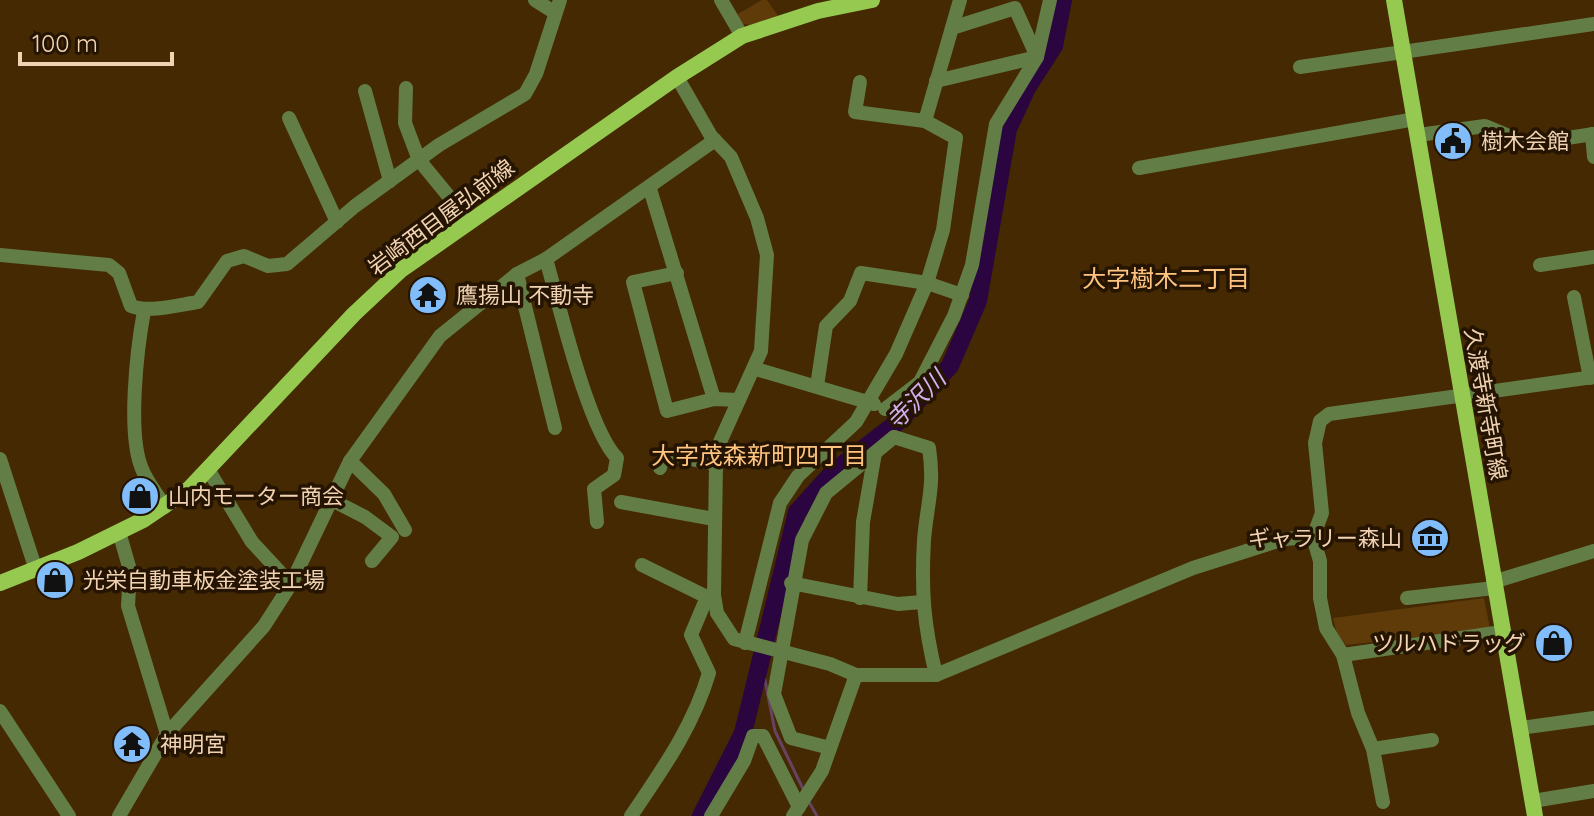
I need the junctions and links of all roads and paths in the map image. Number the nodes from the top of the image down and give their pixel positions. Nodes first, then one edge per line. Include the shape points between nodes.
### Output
1 (535, 0) edge
2 (721, 0) edge
3 (872, 0) edge
4 (960, 0) edge
5 (1050, 0) edge
6 (1394, 0) edge
7 (848, 2) edge
8 (557, 6) edge
9 (1594, 24) edge
10 (952, 28) junction
11 (742, 36) junction
12 (1403, 50) junction
13 (1037, 57) junction
14 (1300, 67) dead end
15 (677, 77) junction
16 (936, 81) junction
17 (860, 82) dead end
18 (406, 88) dead end
19 (365, 91) dead end
20 (289, 118) dead end
21 (925, 121) junction
22 (1416, 127) junction
23 (1593, 134) edge
24 (715, 140) junction
25 (1594, 157) edge
26 (419, 160) junction
27 (1139, 168) dead end
28 (390, 181) junction
29 (650, 189) junction
30 (469, 221) junction
31 (337, 222) junction
32 (0, 255) edge
33 (1594, 257) edge
34 (546, 259) junction
35 (1540, 265) dead end
36 (677, 273) junction
37 (517, 274) junction
38 (927, 283) junction
39 (962, 295) junction
40 (1574, 297) dead end
41 (144, 311) junction
42 (756, 369) junction
43 (1592, 378) edge
44 (817, 386) junction
45 (1462, 397) junction
46 (714, 399) junction
47 (739, 400) junction
48 (868, 401) junction
49 (886, 411) junction
50 (555, 428) dead end
51 (893, 435) junction
52 (875, 453) junction
53 (350, 461) junction
54 (716, 464) junction
55 (1, 468) edge
56 (660, 468) dead end
57 (209, 471) junction
58 (332, 500) junction
59 (621, 502) dead end
60 (165, 507) junction
61 (714, 519) junction
62 (597, 522) dead end
63 (405, 530) dead end
64 (119, 532) junction
65 (1313, 537) junction
66 (1594, 553) edge
67 (372, 561) dead end
68 (642, 565) dead end
69 (36, 570) junction
70 (0, 583) edge
71 (791, 583) junction
72 (291, 584) junction
73 (1494, 585) junction
74 (710, 596) junction
75 (860, 598) junction
76 (1407, 598) dead end
77 (922, 602) junction
78 (1502, 632) junction
79 (748, 644) junction
80 (776, 651) junction
81 (1343, 655) junction
82 (856, 675) junction
83 (936, 675) junction
84 (0, 711) edge
85 (1594, 718) edge
86 (1520, 728) junction
87 (167, 734) junction
88 (1432, 740) dead end
89 (830, 748) junction
90 (1373, 749) junction
91 (1594, 791) edge
92 (1383, 802) dead end
93 (801, 804) edge
94 (1534, 808) edge
95 (69, 816) edge
96 (119, 816) edge
97 (631, 816) edge
98 (711, 816) edge

1 - 8 street
2 - 11 street
3 - 7 main road, 岩崎西目屋弘前線
4 - 10 street
5 - 13 street
6 - 12 main road, 久渡寺新寺町線
7 - 11 main road, 岩崎西目屋弘前線
8 - 26 street via 525,94
9 - 12 street
10 - 13 street via 1015,8
10 - 16 street
11 - 15 main road, 岩崎西目屋弘前線
12 - 14 street
12 - 22 main road, 久渡寺新寺町線
13 - 16 street
13 - 39 street via 996,124
15 - 24 street
15 - 30 main road, 岩崎西目屋弘前線
16 - 21 street
17 - 21 street via 855,112
18 - 26 street via 405,123
19 - 28 street
20 - 31 street
21 - 38 street via 956,138 943,230
22 - 23 street via 1485,126 1528,144
22 - 27 street
22 - 45 main road, 久渡寺新寺町線
23 - 25 street
24 - 29 street
24 - 42 street via 731,157 767,255
26 - 28 street
26 - 30 street
28 - 31 street
29 - 34 street
29 - 36 street
30 - 57 main road, 岩崎西目屋弘前線 via 401,270 354,314
31 - 41 street via 287,264 268,266 244,256 232,258 198,302
32 - 41 street via 109,265 119,273 131,306
33 - 35 street
34 - 37 street
34 - 62 street via 594,419 605,446 617,458 614,475 594,489
36 - 46 street
36 - 46 street via 633,282 667,411
37 - 50 street
37 - 53 street via 440,336
38 - 39 street
38 - 44 street via 861,273 850,301 826,326
38 - 48 street via 896,354
39 - 49 street via 920,382
40 - 43 street
41 - 60 street via 136,439 141,469
42 - 44 street
42 - 47 street
43 - 45 street
44 - 48 street
45 - 65 street via 1329,414 1320,421 1315,443 1322,513
45 - 73 main road, 久渡寺新寺町線
46 - 47 street
47 - 54 street
48 - 49 street
48 - 79 street via 856,422 798,476 780,503 753,598
49 - 51 street
51 - 52 street
51 - 77 street via 929,448 934,481
52 - 71 street via 826,493 802,540
52 - 75 street via 863,522
53 - 58 street
53 - 63 street via 384,494
54 - 56 street via 670,455
54 - 61 street
55 - 69 street
57 - 60 main road, 岩崎西目屋弘前線
57 - 72 street via 252,542
58 - 67 street via 392,537
58 - 72 street
59 - 61 street
60 - 64 main road, 岩崎西目屋弘前線
61 - 74 street
64 - 69 main road, 岩崎西目屋弘前線
64 - 87 street via 130,570 128,606
65 - 81 street via 1326,628
65 - 83 street via 1284,539 1193,568
66 - 73 street
68 - 74 street
69 - 70 main road, 岩崎西目屋弘前線
71 - 75 street
71 - 80 street
72 - 87 street via 264,626
73 - 76 street
73 - 78 main road, 久渡寺新寺町線
74 - 79 street via 734,639
74 - 97 street via 691,635 709,673 699,707
75 - 77 street
77 - 83 street
78 - 81 street
78 - 86 main road, 久渡寺新寺町線
79 - 80 street
80 - 82 street
80 - 89 street via 774,694 791,738
81 - 90 street
82 - 83 street
82 - 89 street
84 - 95 street
85 - 86 street
86 - 94 main road, 久渡寺新寺町線
87 - 96 street
88 - 90 street
89 - 93 street
90 - 92 street
91 - 94 street
93 - 98 street via 763,736 753,736

